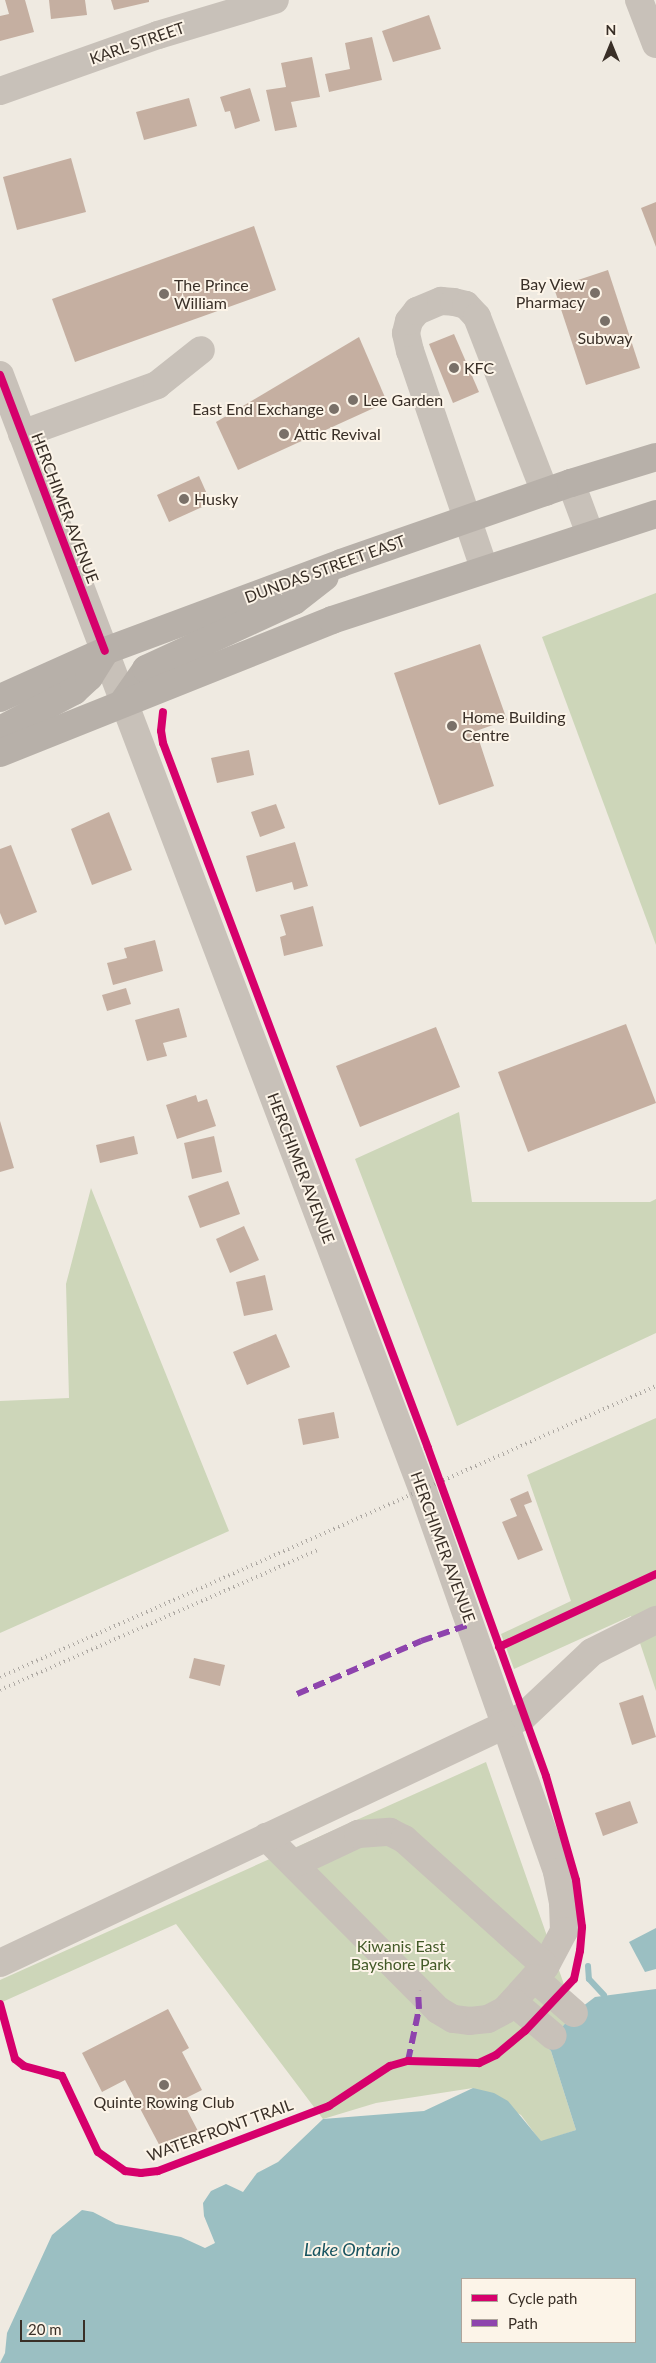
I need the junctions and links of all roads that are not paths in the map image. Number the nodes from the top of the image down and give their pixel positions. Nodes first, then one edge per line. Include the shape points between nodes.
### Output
1 (275, 0) edge
2 (639, 0) edge
3 (656, 44) edge
4 (0, 90) edge
5 (201, 350) dead end
6 (2, 387) edge
7 (22, 434) junction
8 (656, 457) edge
9 (570, 483) junction
10 (545, 492) junction
11 (656, 514) edge
12 (468, 518) junction
13 (590, 534) junction
14 (341, 562) junction
15 (484, 568) junction
16 (105, 651) junction
17 (0, 698) edge
18 (124, 701) junction
19 (0, 730) edge
20 (0, 753) edge
21 (656, 1620) edge
22 (507, 1723) junction
23 (266, 1837) junction
24 (294, 1864) junction
25 (0, 1963) edge
26 (539, 1972) junction
27 (513, 2002) junction
28 (574, 2013) dead end
29 (554, 2036) dead end

1 - 4 street, KARL STREET via 158,35
2 - 3 street
5 - 7 street via 157,385
6 - 7 street, HERCHIMER AVENUE
7 - 16 street, HERCHIMER AVENUE
8 - 9 main road, DUNDAS STREET EAST
9 - 10 main road, DUNDAS STREET EAST
9 - 13 street
10 - 12 main road, DUNDAS STREET EAST
10 - 12 street via 477,317 466,305 442,301 418,311 409,321 406,333
11 - 13 main road
12 - 14 main road, DUNDAS STREET EAST
12 - 15 street
13 - 15 main road
14 - 16 main road, DUNDAS STREET EAST
14 - 18 main road via 294,601 146,669
15 - 18 main road via 296,633
16 - 17 main road, DUNDAS STREET EAST
16 - 18 street, HERCHIMER AVENUE
16 - 19 main road via 89,677 74,691
18 - 20 main road
18 - 22 street, HERCHIMER AVENUE via 418,1476
21 - 22 street via 592,1652 542,1702 524,1716
22 - 23 street
22 - 26 street, HERCHIMER AVENUE via 557,1872 563,1903 564,1931
23 - 24 street, HERCHIMER AVENUE
23 - 25 street
24 - 26 street via 358,1834 390,1832 404,1839
24 - 27 street, HERCHIMER AVENUE via 438,2010 453,2018 470,2021 488,2018
26 - 27 street, HERCHIMER AVENUE
26 - 28 street
27 - 29 street

